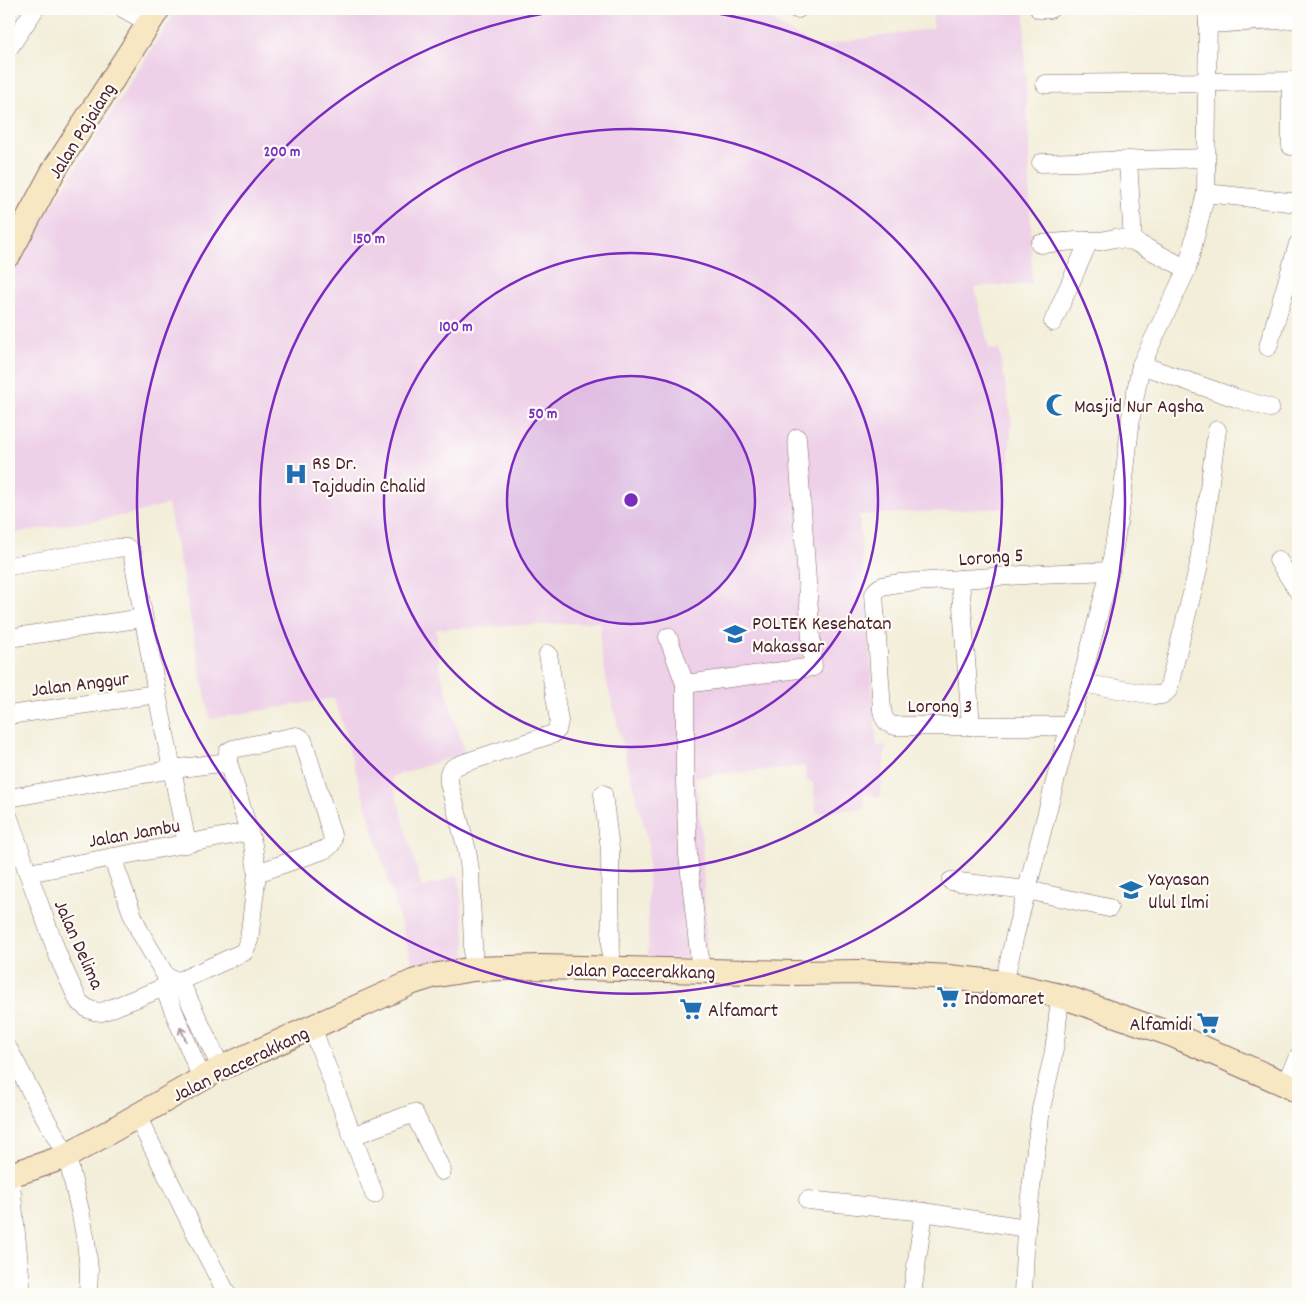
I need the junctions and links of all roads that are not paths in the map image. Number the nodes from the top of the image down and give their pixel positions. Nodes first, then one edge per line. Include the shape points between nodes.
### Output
1 (35, 9) edge
2 (124, 9) edge
3 (1039, 9) edge
4 (1050, 9) edge
5 (153, 16) edge
6 (1208, 16) edge
7 (1298, 19) edge
8 (9, 48) edge
9 (1295, 81) edge
10 (1207, 82) junction
11 (1045, 84) dead end
12 (1291, 146) dead end
13 (1206, 158) junction
14 (1128, 160) junction
15 (1041, 163) dead end
16 (1206, 193) junction
17 (1298, 203) edge
18 (1089, 241) junction
19 (1133, 241) junction
20 (1040, 244) dead end
21 (1298, 244) edge
22 (9, 252) edge
23 (1187, 268) junction
24 (1052, 322) dead end
25 (1268, 347) dead end
26 (1142, 365) junction
27 (1270, 408) dead end
28 (1217, 430) dead end
29 (797, 438) dead end
30 (1278, 560) dead end
31 (9, 566) edge
32 (1110, 571) junction
33 (960, 579) junction
34 (876, 589) joint
35 (1298, 592) edge
36 (143, 618) junction
37 (668, 637) dead end
38 (9, 638) edge
39 (548, 654) dead end
40 (1081, 683) junction
41 (685, 684) junction
42 (157, 694) junction
43 (9, 715) edge
44 (971, 726) junction
45 (1070, 726) junction
46 (228, 762) junction
47 (172, 769) junction
48 (603, 794) dead end
49 (9, 798) edge
50 (9, 818) edge
51 (248, 832) junction
52 (187, 844) junction
53 (112, 857) junction
54 (28, 873) junction
55 (257, 873) junction
56 (951, 881) dead end
57 (1027, 890) junction
58 (1109, 908) dead end
59 (473, 969) junction
60 (611, 969) junction
61 (702, 971) junction
62 (170, 982) junction
63 (1004, 983) junction
64 (1060, 996) junction
65 (312, 1027) junction
66 (9, 1050) edge
67 (1298, 1057) edge
68 (211, 1073) junction
69 (1292, 1088) edge
70 (137, 1116) junction
71 (352, 1136) junction
72 (67, 1156) junction
73 (442, 1171) dead end
74 (9, 1175) edge
75 (374, 1194) dead end
76 (808, 1200) dead end
77 (924, 1212) junction
78 (1026, 1228) junction
79 (21, 1284) dead end
80 (88, 1294) edge
81 (227, 1294) edge
82 (912, 1294) edge
83 (1023, 1294) edge

1 - 8 street
2 - 5 street
3 - 4 street
5 - 22 main road, Jalan Pajaiang via 54,170
6 - 7 street
6 - 10 street
9 - 10 street
9 - 12 street
10 - 11 street
10 - 13 street
13 - 14 street
13 - 16 street
14 - 15 street
14 - 19 street
16 - 17 street
16 - 23 street
18 - 19 street via 1115,238
18 - 20 street
18 - 24 street
19 - 23 street
21 - 25 street
23 - 26 street
26 - 27 street
26 - 32 street via 1131,416
28 - 40 street via 1198,569 1168,690 1162,695 1154,695
29 - 41 street via 814,667
30 - 35 street
31 - 36 street via 126,547 133,556
32 - 33 street, Lorong 5
32 - 40 street
33 - 34 street, Lorong 5 via 899,583
33 - 44 street
34 - 44 street, Lorong 3 via 882,710 887,723 895,726
36 - 38 street
36 - 42 street
37 - 41 street
39 - 59 street via 559,721 557,730 464,763 449,773 470,870
40 - 45 street
41 - 61 street via 688,855
42 - 43 street, Jalan Anggur
42 - 47 street
44 - 45 street, Lorong 3
45 - 57 street
46 - 47 street
46 - 51 street
46 - 55 street via 228,752 233,749 296,736 303,739 332,835 328,848
47 - 49 street
47 - 52 street
48 - 60 street via 610,849
50 - 54 street, Jalan Delima
51 - 52 street, Jalan Jambu
51 - 55 street
52 - 53 street, Jalan Jambu
53 - 54 street, Jalan Jambu
53 - 62 street via 140,932
54 - 62 street, Jalan Delima via 61,963 79,1002 88,1009 102,1012
55 - 62 street, Jalan Delima via 249,940 244,952
56 - 57 street
57 - 58 street
57 - 63 street
59 - 60 main road, Jalan Paccerakkang
59 - 65 main road, Jalan Paccerakkang via 412,982
60 - 61 main road, Jalan Paccerakkang
61 - 63 main road, Jalan Paccerakkang via 859,972
62 - 68 street
63 - 64 main road, Jalan Paccerakkang
64 - 69 main road, Jalan Paccerakkang via 1173,1035
64 - 78 street
65 - 68 main road, Jalan Paccerakkang
65 - 71 street
66 - 72 street
67 - 69 street
68 - 70 main road, Jalan Paccerakkang
70 - 72 main road, Jalan Paccerakkang
70 - 81 street
71 - 73 street via 414,1113
71 - 75 street
72 - 74 main road, Jalan Paccerakkang
72 - 80 street via 86,1242
74 - 79 street
76 - 77 street
77 - 78 street
77 - 82 street
78 - 83 street

